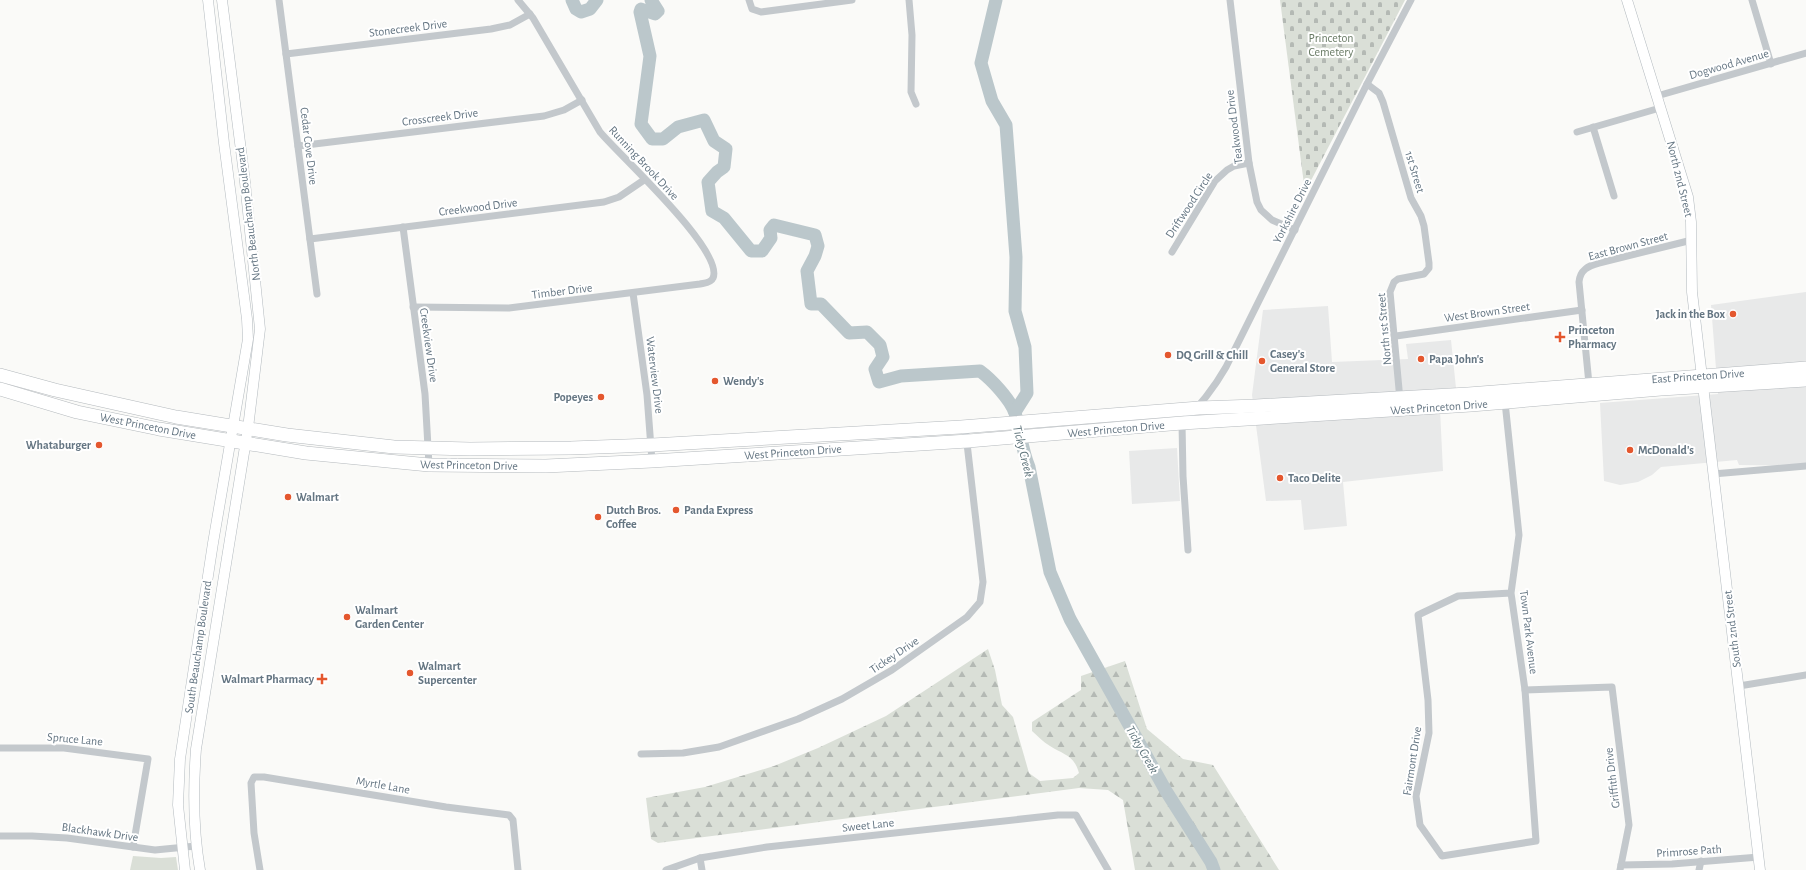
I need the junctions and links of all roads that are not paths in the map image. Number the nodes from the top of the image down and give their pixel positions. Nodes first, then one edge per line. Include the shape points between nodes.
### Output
1 (208, 0) edge
2 (222, 0) edge
3 (279, 0) edge
4 (518, 0) edge
5 (749, 0) edge
6 (852, 0) edge
7 (909, 0) edge
8 (1230, 0) edge
9 (1411, 0) edge
10 (1627, 0) edge
11 (1752, 0) edge
12 (530, 14) junction
13 (1806, 53) edge
14 (286, 54) junction
15 (1771, 64) junction
16 (1367, 84) junction
17 (1657, 96) junction
18 (582, 100) junction
19 (916, 104) dead end
20 (1660, 108) junction
21 (1593, 127) junction
22 (1577, 132) dead end
23 (298, 146) junction
24 (1249, 163) junction
25 (644, 180) junction
26 (1614, 196) dead end
27 (403, 227) junction
28 (1295, 230) junction
29 (310, 239) junction
30 (1692, 240) junction
31 (1172, 252) dead end
32 (1427, 272) joint
33 (712, 279) joint
34 (633, 293) junction
35 (317, 294) dead end
36 (244, 296) junction
37 (413, 307) junction
38 (1582, 310) junction
39 (260, 323) junction
40 (1396, 336) junction
41 (1806, 368) edge
42 (0, 375) edge
43 (1806, 380) edge
44 (1702, 382) junction
45 (0, 389) edge
46 (1590, 389) junction
47 (1505, 402) junction
48 (1399, 403) junction
49 (1199, 408) junction
50 (1182, 423) junction
51 (232, 426) junction
52 (966, 426) junction
53 (248, 428) junction
54 (230, 441) junction
55 (968, 441) junction
56 (245, 444) junction
57 (652, 445) junction
58 (429, 448) junction
59 (652, 461) junction
60 (429, 465) junction
61 (1806, 466) edge
62 (1713, 474) junction
63 (1188, 550) dead end
64 (1511, 593) junction
65 (204, 606) junction
66 (218, 609) junction
67 (1806, 675) edge
68 (1739, 686) junction
69 (1525, 690) junction
70 (190, 701) junction
71 (202, 704) junction
72 (0, 748) edge
73 (641, 754) dead end
74 (0, 836) edge
75 (1536, 841) joint
76 (196, 846) junction
77 (133, 847) junction
78 (182, 848) junction
79 (1759, 857) junction
80 (700, 858) junction
81 (1700, 861) junction
82 (1621, 868) edge
83 (185, 870) edge
84 (200, 870) edge
85 (260, 870) edge
86 (518, 870) edge
87 (666, 870) edge
88 (702, 870) edge
89 (1108, 870) edge
90 (1699, 870) edge
91 (1760, 870) edge

1 - 36 street, North Beauchamp Boulevard
2 - 39 street, North Beauchamp Boulevard
3 - 14 street, Cedar Cove Drive
4 - 12 street, Running Brook Drive
5 - 6 street via 752,9 761,12
7 - 19 street via 912,35 911,92
8 - 24 street, Teakwood Drive
9 - 16 street, Yorkshire Drive
10 - 17 street, North 2nd Street
11 - 15 street
12 - 14 street, Stonecreek Drive via 510,25 491,29
12 - 18 street, Running Brook Drive
13 - 15 street, Dogwood Avenue
14 - 23 street, Cedar Cove Drive
15 - 17 street, Dogwood Avenue
16 - 28 street, Yorkshire Drive
16 - 32 street, 1st Street via 1381,97 1412,198 1421,216 1429,263
17 - 20 street, North 2nd Street
18 - 23 street, Crosscreek Drive via 564,110 544,116
18 - 25 street, Running Brook Drive via 600,132
20 - 21 street
20 - 30 street, North 2nd Street via 1688,197
21 - 22 street
21 - 26 street
23 - 29 street, Cedar Cove Drive
24 - 28 street, Teakwood Drive via 1261,210 1272,220
24 - 31 street, Driftwood Circle via 1234,166 1220,175
25 - 27 street, Creekwood Drive via 619,197 604,202
25 - 33 street, Running Brook Drive via 698,239 712,266
27 - 29 street, Creekwood Drive
27 - 37 street, Creekview Drive
28 - 49 street, Yorkshire Drive via 1220,378
29 - 35 street, Cedar Cove Drive
30 - 38 street, East Brown Street via 1591,265 1582,272 1579,282
30 - 44 street, North 2nd Street via 1692,292
32 - 40 street, North 1st Street via 1398,279 1391,287
33 - 34 street, Timber Drive via 708,283
34 - 37 street, Timber Drive via 509,308
34 - 57 street, Waterview Drive
36 - 39 street via 250,298 255,321
36 - 51 street, North Beauchamp Boulevard via 248,339
37 - 58 street, Creekview Drive via 425,394
38 - 40 street, West Brown Street
38 - 46 street
39 - 53 street, North Beauchamp Boulevard
40 - 48 street, North 1st Street
41 - 44 highway, East Princeton Drive
42 - 51 highway, West Princeton Drive via 176,417
43 - 44 highway, East Princeton Drive
44 - 46 highway, East Princeton Drive via 1661,389
44 - 62 street, South 2nd Street
45 - 54 highway, West Princeton Drive via 77,412
46 - 47 highway, West Princeton Drive
46 - 48 highway, West Princeton Drive
47 - 48 highway, West Princeton Drive
47 - 64 street, Town Park Avenue via 1519,535
48 - 49 highway, West Princeton Drive
48 - 50 highway, West Princeton Drive
49 - 50 street, Yorkshire Drive
49 - 52 highway, West Princeton Drive
50 - 55 highway, West Princeton Drive
50 - 63 street
51 - 53 highway, West Princeton Drive
51 - 54 street, South Beauchamp Boulevard
52 - 55 street, Tickey Drive
52 - 57 highway, West Princeton Drive
53 - 56 street, South Beauchamp Boulevard
53 - 58 highway, West Princeton Drive via 327,440
54 - 56 highway, West Princeton Drive
54 - 65 street, South Beauchamp Boulevard
55 - 59 highway, West Princeton Drive
55 - 73 street, Tickey Drive via 983,580 980,602 972,611 881,678 822,709 719,747 683,753
56 - 60 highway, West Princeton Drive via 327,456
56 - 66 street, South Beauchamp Boulevard
57 - 58 highway, West Princeton Drive
57 - 59 street, Waterview Drive
58 - 60 street, Creekview Drive
59 - 60 highway, West Princeton Drive via 546,466
61 - 62 street
62 - 68 street, South 2nd Street
64 - 69 street, Town Park Avenue
64 - 75 street, Fairmont Drive via 1458,596 1418,615 1428,700 1429,733 1416,796 1420,825 1442,856
65 - 66 street
65 - 70 street, South Beauchamp Boulevard
66 - 71 street, South Beauchamp Boulevard
67 - 68 street
68 - 79 street, South 2nd Street
69 - 75 street, Town Park Avenue
69 - 82 street, Griffith Drive via 1612,687 1629,825
70 - 71 street
70 - 78 street, South Beauchamp Boulevard via 178,782
71 - 76 street, South Beauchamp Boulevard via 194,781
72 - 77 street, Spruce Lane via 64,748 148,759
74 - 77 street, Blackhawk Drive via 56,837
76 - 78 street, Blackhawk Drive
76 - 84 street, South Beauchamp Boulevard
77 - 78 street, Blackhawk Drive via 155,850
78 - 83 street, South Beauchamp Boulevard
79 - 81 street, Primrose Path
79 - 91 street, South 2nd Street
80 - 87 street, Sweet Lane
80 - 88 street
80 - 89 street, Sweet Lane via 792,844 1076,815
81 - 82 street, Primrose Path
81 - 90 street
85 - 86 street, Myrtle Lane via 254,833 251,783 254,777 278,778 446,807 509,815 513,820

